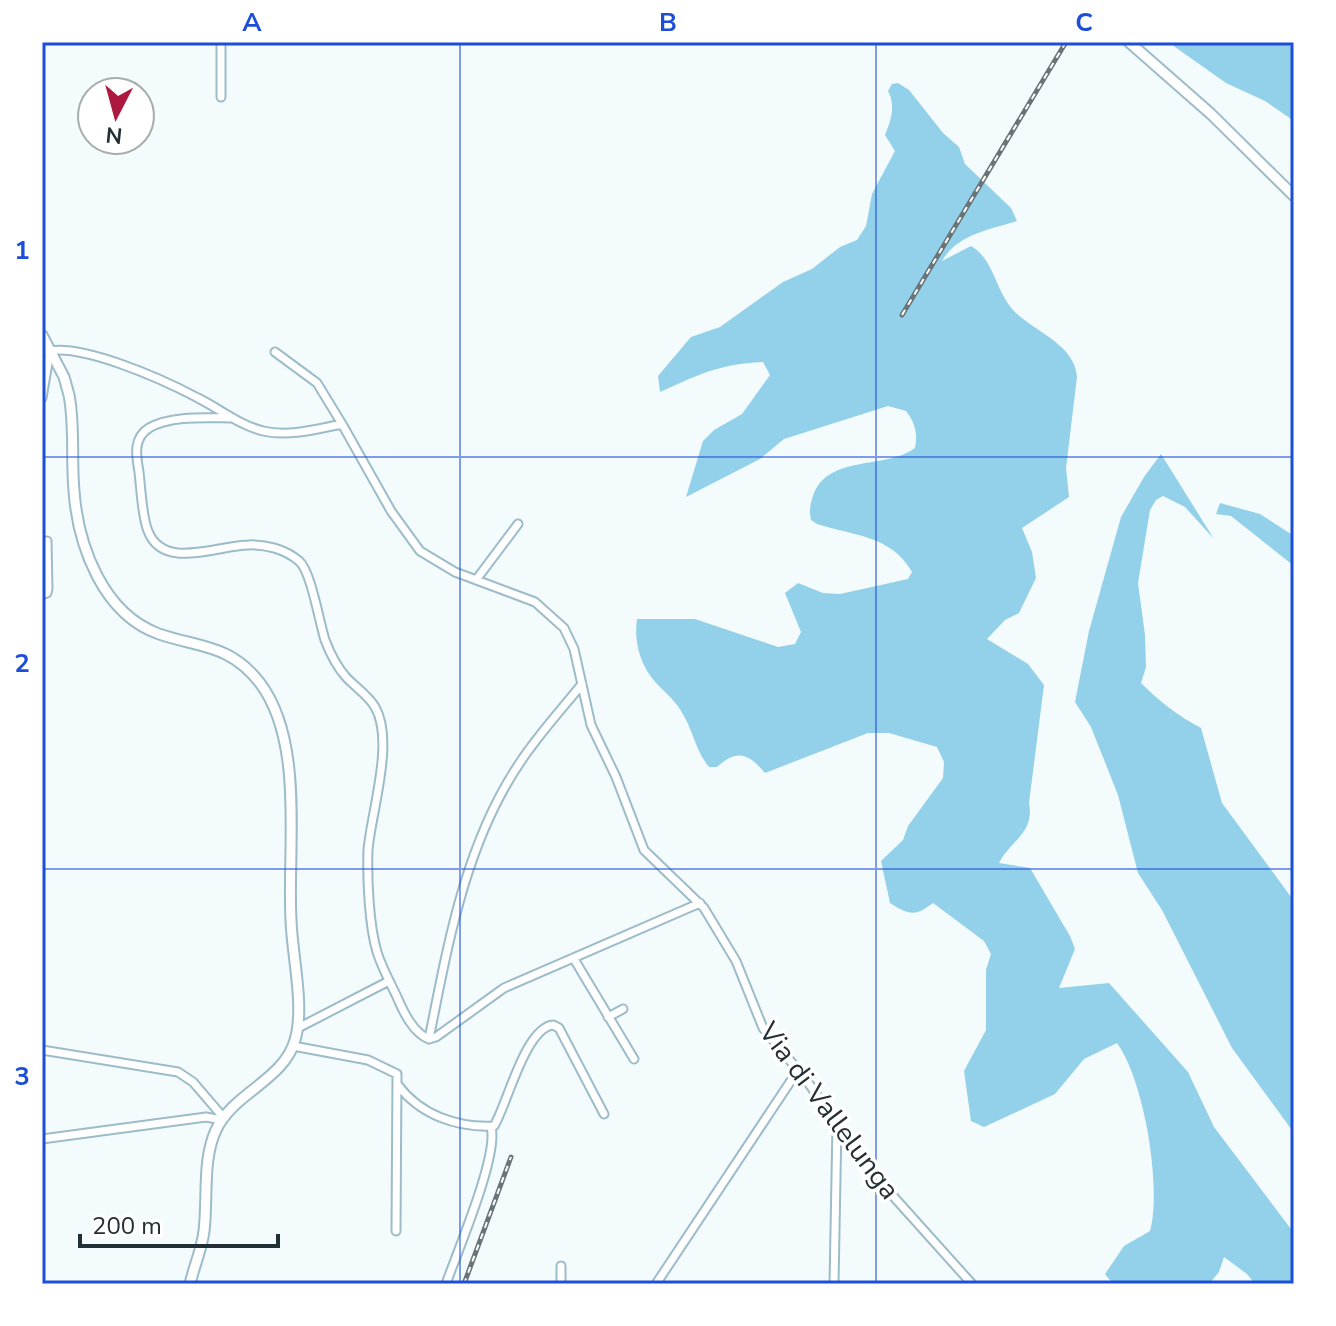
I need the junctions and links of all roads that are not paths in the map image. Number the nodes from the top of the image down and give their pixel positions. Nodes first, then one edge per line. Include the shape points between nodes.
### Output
1 (221, 42) edge
2 (1129, 42) edge
3 (221, 97) dead end
4 (1294, 196) edge
5 (42, 335) edge
6 (46, 351) edge
7 (275, 352) dead end
8 (42, 398) edge
9 (233, 418) junction
10 (342, 424) junction
11 (518, 524) dead end
12 (47, 541) dead end
13 (476, 580) junction
14 (42, 595) edge
15 (582, 684) junction
16 (700, 903) junction
17 (574, 959) junction
18 (389, 981) junction
19 (623, 1009) dead end
20 (608, 1017) junction
21 (298, 1028) junction
22 (429, 1039) junction
23 (293, 1046) junction
24 (42, 1050) edge
25 (634, 1059) dead end
26 (798, 1070) junction
27 (398, 1085) junction
28 (604, 1114) dead end
29 (222, 1119) junction
30 (837, 1124) junction
31 (491, 1127) junction
32 (42, 1139) edge
33 (396, 1231) dead end
34 (561, 1266) dead end
35 (190, 1284) edge
36 (446, 1284) edge
37 (561, 1284) edge
38 (656, 1284) edge
39 (834, 1284) edge
40 (972, 1284) edge

1 - 3 street
2 - 4 main road
5 - 6 main road
6 - 8 street
6 - 9 street via 93,356 156,379
6 - 21 main road via 64,377 71,403 78,517 106,592 145,628 208,646 236,661 259,682 275,709 289,785 289,894
7 - 10 street, Via di Vallelunga via 320,386
9 - 10 street via 277,432
9 - 18 street via 166,422 142,434 136,455 147,528 158,544 177,553 255,545 285,552 304,566 335,663 373,704 380,721 380,772 368,865 374,936
10 - 13 street, Via di Vallelunga via 411,540 435,562
11 - 13 street
12 - 14 street via 48,589
13 - 15 street, Via di Vallelunga via 528,599 554,617 571,638
15 - 16 street, Via di Vallelunga via 591,725 644,850
15 - 22 street via 520,761 490,820 455,916
16 - 17 street
16 - 26 street, Via di Vallelunga via 736,961 761,1024
17 - 20 street
17 - 22 street via 499,991
18 - 21 street
18 - 22 street via 404,1013
19 - 20 street
20 - 25 street
21 - 23 main road
23 - 27 street via 372,1061 395,1072
23 - 29 main road via 284,1061
24 - 29 street via 178,1072 193,1082
26 - 30 street, Via di Vallelunga
26 - 38 street
27 - 31 street via 429,1113
27 - 33 street
28 - 31 street via 560,1030 551,1025 542,1029 524,1058 497,1124
29 - 32 street
29 - 35 main road via 212,1144 203,1238
30 - 39 street
30 - 40 street, Via di Vallelunga via 873,1174
31 - 36 street via 489,1160
34 - 37 street

